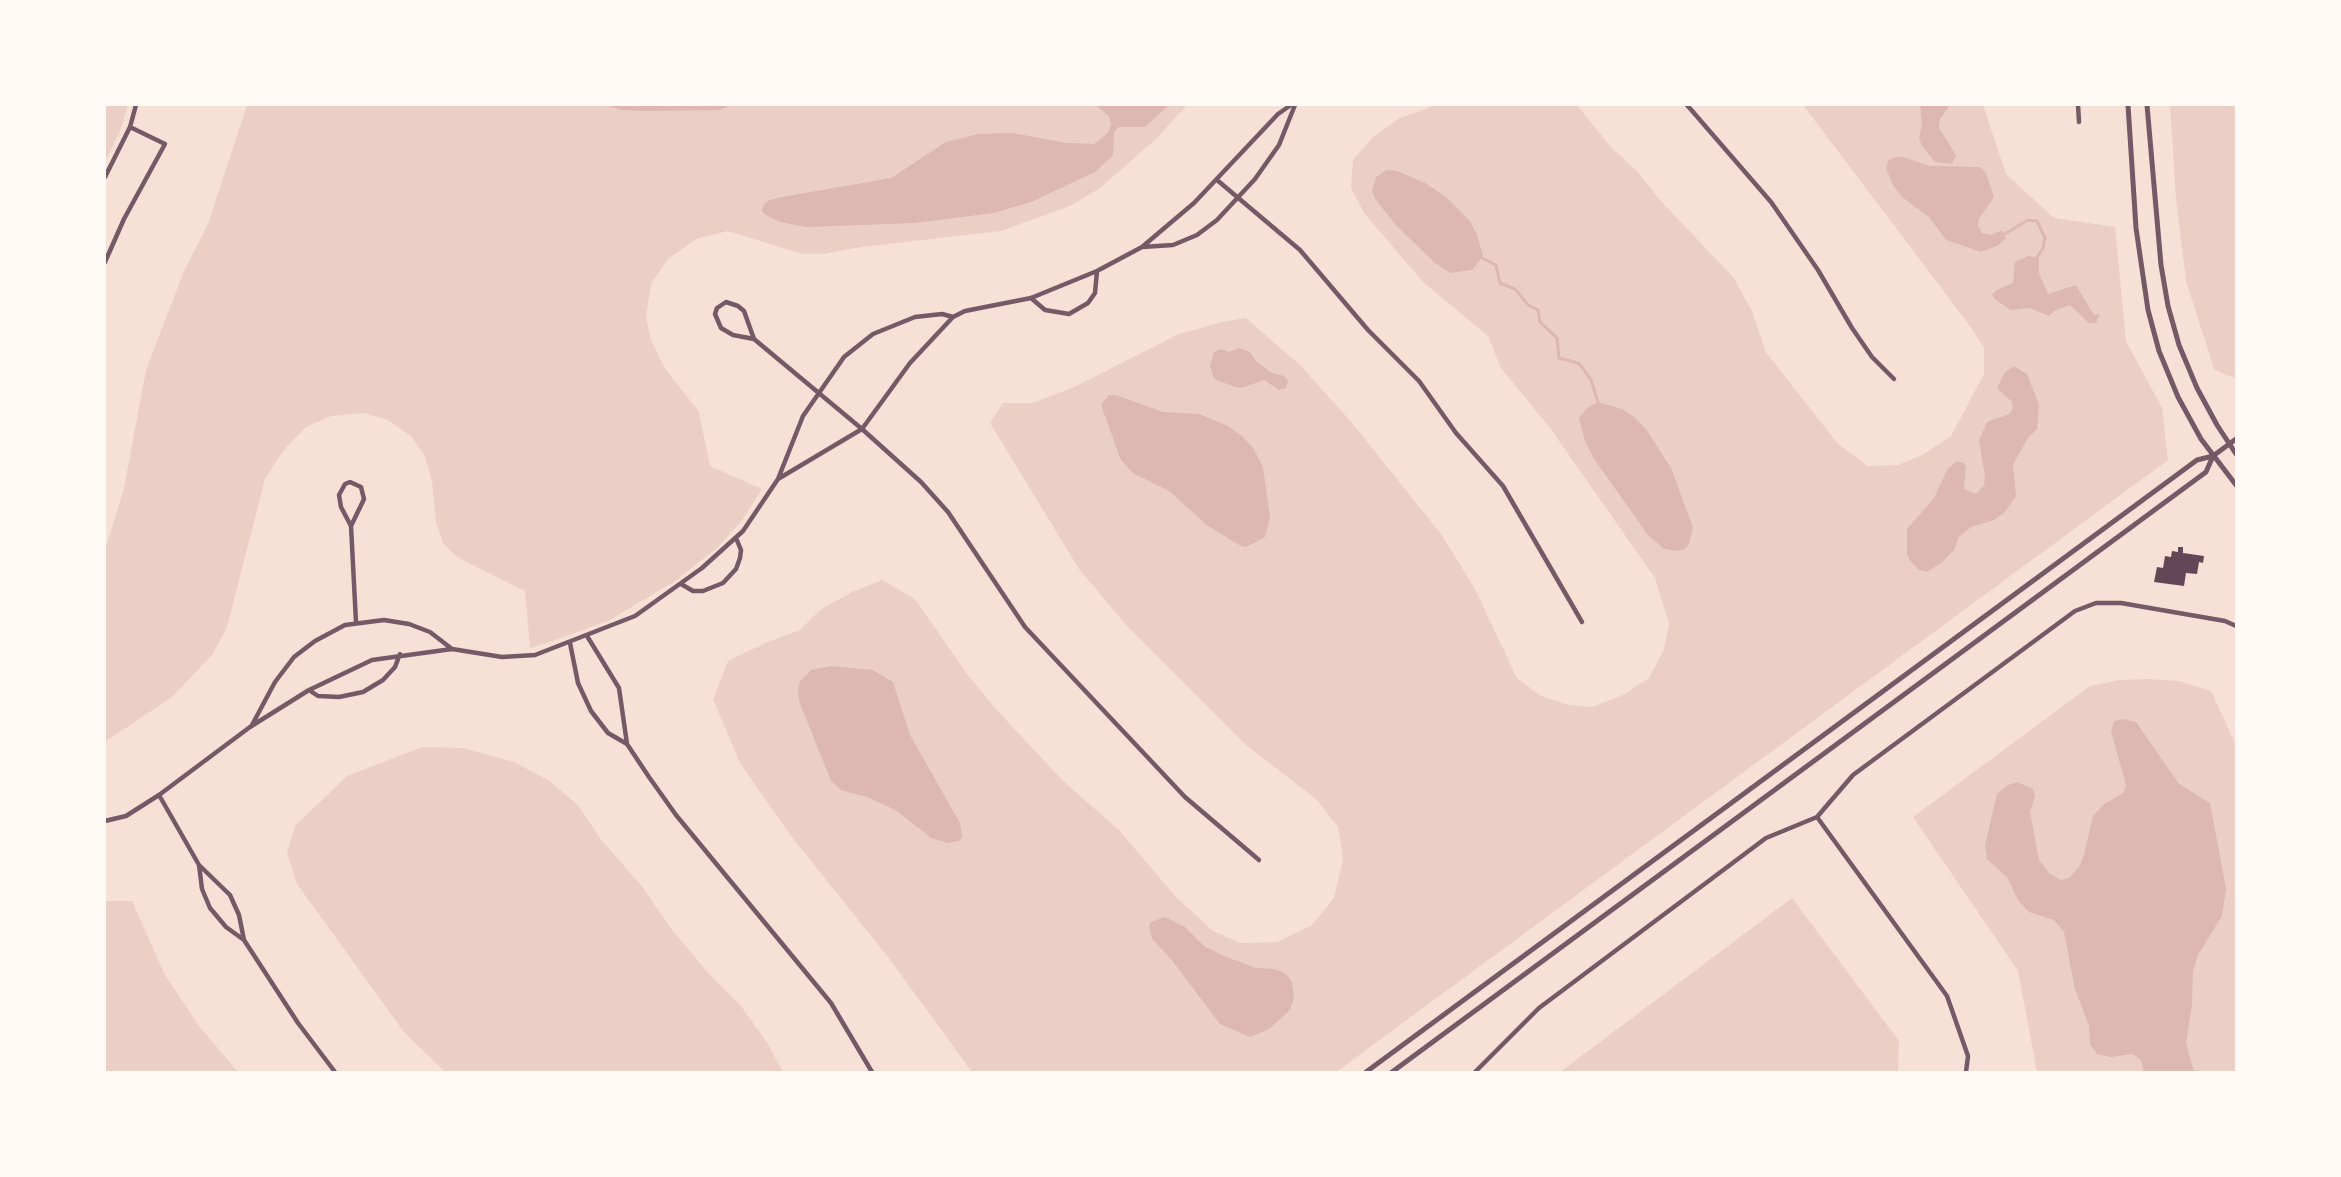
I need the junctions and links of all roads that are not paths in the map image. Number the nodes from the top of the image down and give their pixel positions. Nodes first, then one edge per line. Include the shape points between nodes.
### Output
1 (136, 105) edge
2 (1293, 105) edge
3 (1687, 105) edge
4 (2078, 105) edge
5 (2128, 105) edge
6 (2147, 105) edge
7 (2079, 122) dead end
8 (130, 127) junction
9 (105, 177) edge
10 (1216, 180) junction
11 (1237, 199) junction
12 (1142, 247) junction
13 (105, 262) edge
14 (1097, 271) junction
15 (1031, 298) junction
16 (953, 317) junction
17 (754, 339) junction
18 (1893, 379) dead end
19 (819, 393) junction
20 (862, 429) junction
21 (2236, 439) edge
22 (2229, 445) junction
23 (2236, 454) edge
24 (2213, 456) junction
25 (778, 479) junction
26 (2236, 485) edge
27 (351, 526) junction
28 (736, 538) junction
29 (681, 584) junction
30 (356, 622) junction
31 (1582, 622) dead end
32 (2236, 626) edge
33 (587, 636) junction
34 (570, 643) junction
35 (452, 649) junction
36 (400, 654) junction
37 (309, 690) junction
38 (250, 727) junction
39 (627, 744) junction
40 (159, 795) junction
41 (1817, 817) junction
42 (105, 821) edge
43 (1259, 860) dead end
44 (199, 865) junction
45 (244, 940) junction
46 (335, 1072) edge
47 (872, 1072) edge
48 (1366, 1072) edge
49 (1392, 1072) edge
50 (1475, 1072) edge
51 (1966, 1072) edge

1 - 8 street
2 - 10 street via 1278,114
2 - 11 street via 1279,145
3 - 18 street via 1771,202 1852,328
4 - 7 street
5 - 24 street via 2136,228 2148,310 2178,397
6 - 22 street via 2168,306 2197,388
8 - 9 street
8 - 13 street via 165,144
10 - 11 street
10 - 12 street
11 - 12 street via 1197,235 1173,245
11 - 31 street via 1300,250 1368,330 1419,381 1456,434 1503,486
12 - 14 street
14 - 15 street
14 - 15 street via 1095,293 1088,303 1069,314 1045,310
15 - 16 street via 964,311
16 - 19 street via 915,317 873,334 844,357
16 - 20 street via 910,363
17 - 17 street via 738,306 726,303 717,308 715,314 721,327 733,335
17 - 19 street
19 - 20 street
19 - 25 street via 803,416
20 - 25 street
20 - 43 street via 948,512 1040,645 1185,797
21 - 22 street
22 - 23 street
22 - 24 street
24 - 26 street
24 - 48 street via 2197,460
24 - 49 street via 2206,472
25 - 28 street
27 - 27 street via 364,499 361,487 350,482 339,495
27 - 30 street
28 - 29 street
28 - 29 street via 740,558 723,583 704,591 693,591
29 - 33 street via 635,616
30 - 35 street via 384,620 409,624 430,632
30 - 38 street via 315,641 294,657
32 - 41 street via 2121,603 2096,603 2075,611 1853,775
33 - 34 street
33 - 39 street via 619,688
34 - 35 street via 535,655 502,657
34 - 39 street via 578,683 591,711 608,733
35 - 36 street
36 - 37 street via 372,660
36 - 37 street via 383,680 363,692 339,697 318,696
37 - 38 street
38 - 40 street
39 - 47 street via 676,815 831,1003
40 - 42 street via 126,816
40 - 44 street
41 - 50 street via 1766,838 1539,1008
41 - 51 street via 1947,996 1968,1056
44 - 45 street via 230,895
44 - 45 street via 202,889 210,908
45 - 46 street

